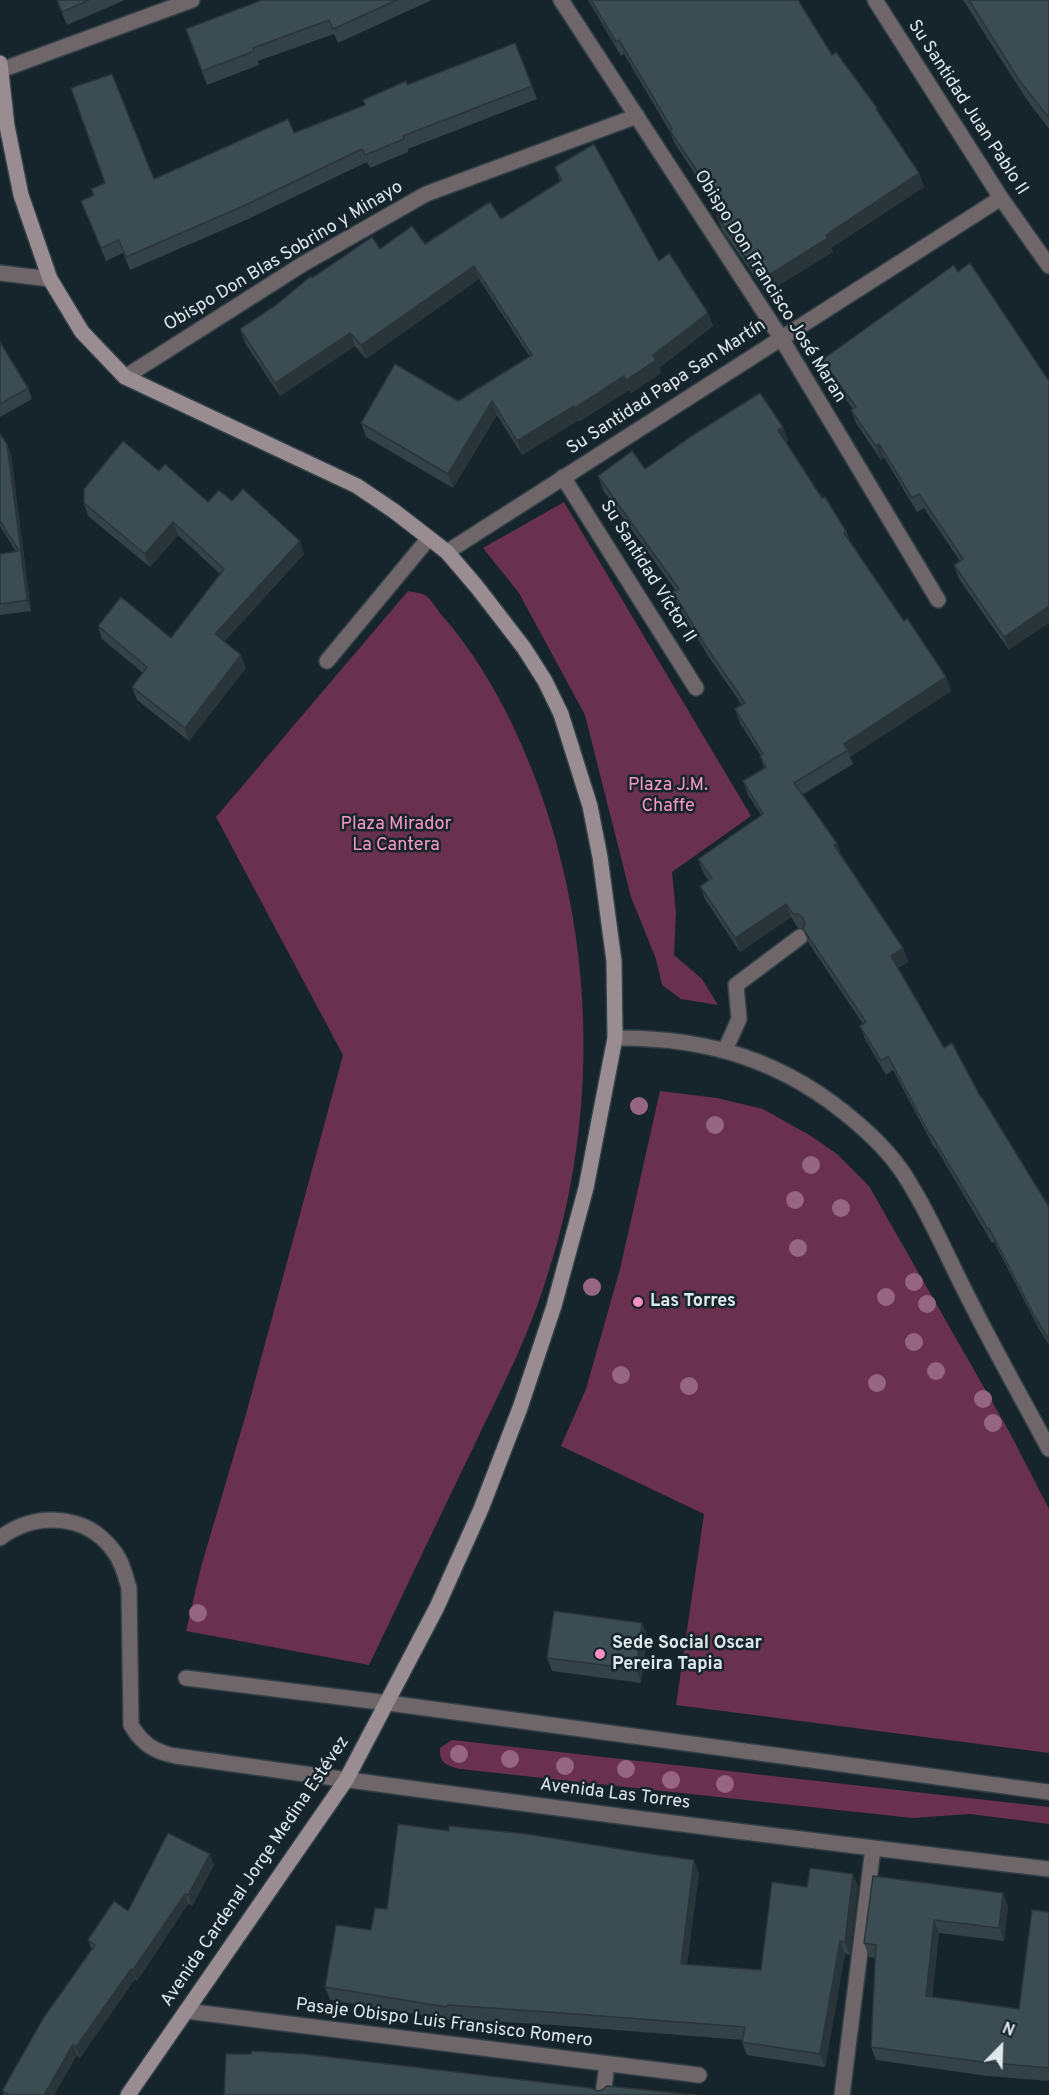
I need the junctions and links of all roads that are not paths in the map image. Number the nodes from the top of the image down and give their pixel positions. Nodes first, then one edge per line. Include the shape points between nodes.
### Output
1 (192, 0) edge
2 (561, 0) edge
3 (875, 0) edge
4 (0, 63) edge
5 (1, 70) edge
6 (637, 116) junction
7 (1000, 198) junction
8 (1049, 266) edge
9 (0, 273) edge
10 (50, 279) junction
11 (781, 338) junction
12 (124, 377) junction
13 (563, 477) junction
14 (429, 538) junction
15 (447, 552) junction
16 (938, 600) dead end
17 (327, 661) dead end
18 (696, 688) dead end
19 (800, 938) edge
20 (615, 1038) junction
21 (725, 1050) junction
22 (1049, 1449) edge
23 (0, 1538) edge
24 (186, 1678) dead end
25 (388, 1703) junction
26 (346, 1780) junction
27 (1049, 1792) edge
28 (873, 1848) junction
29 (1049, 1869) edge
30 (186, 2011) junction
31 (607, 2064) junction
32 (699, 2075) dead end
33 (128, 2095) edge
34 (603, 2095) edge
35 (842, 2095) edge

1 - 5 street
2 - 6 street, Obispo Don Francisco José Maran
3 - 7 street, Su Santidad Juan Pablo II
4 - 5 street, Avenida Cardenal Jorge Medina Estévez
5 - 10 street, Avenida Cardenal Jorge Medina Estévez via 21,195
6 - 11 street, Obispo Don Francisco José Maran
6 - 12 street, Obispo Don Blas Sobrino y Minayo via 426,194 303,264
7 - 8 street, Su Santidad Juan Pablo II
7 - 11 street, Su Santidad Papa San Martín
9 - 10 street
10 - 12 street, Avenida Cardenal Jorge Medina Estévez via 82,332
11 - 13 street, Su Santidad Papa San Martín
11 - 16 street, Obispo Don Francisco José Maran
12 - 14 street, Avenida Cardenal Jorge Medina Estévez via 357,486
13 - 15 street, Su Santidad Papa San Martín
13 - 18 street, Su Santidad Víctor II
14 - 15 street, Avenida Cardenal Jorge Medina Estévez
14 - 17 street
15 - 20 street, Avenida Cardenal Jorge Medina Estévez via 524,648 561,714 590,806 600,857 614,961
19 - 21 street via 736,985 739,1019
20 - 21 street via 689,1042
20 - 25 street, Avenida Cardenal Jorge Medina Estévez via 586,1188 554,1306 520,1408 447,1586
21 - 22 street via 785,1073 813,1089 891,1157 910,1183
23 - 26 street, Avenida Las Torres via 35,1521 57,1520 98,1534 113,1550 129,1588 131,1725 148,1746 176,1756
24 - 25 street
25 - 26 street, Avenida Cardenal Jorge Medina Estévez
25 - 27 street
26 - 28 street, Avenida Las Torres
26 - 30 street, Avenida Cardenal Jorge Medina Estévez
28 - 29 street, Avenida Las Torres
28 - 35 street
30 - 31 street, Pasaje Obispo Luis Fransisco Romero
30 - 33 street, Avenida Cardenal Jorge Medina Estévez
31 - 32 street, Pasaje Obispo Luis Fransisco Romero
31 - 34 street

